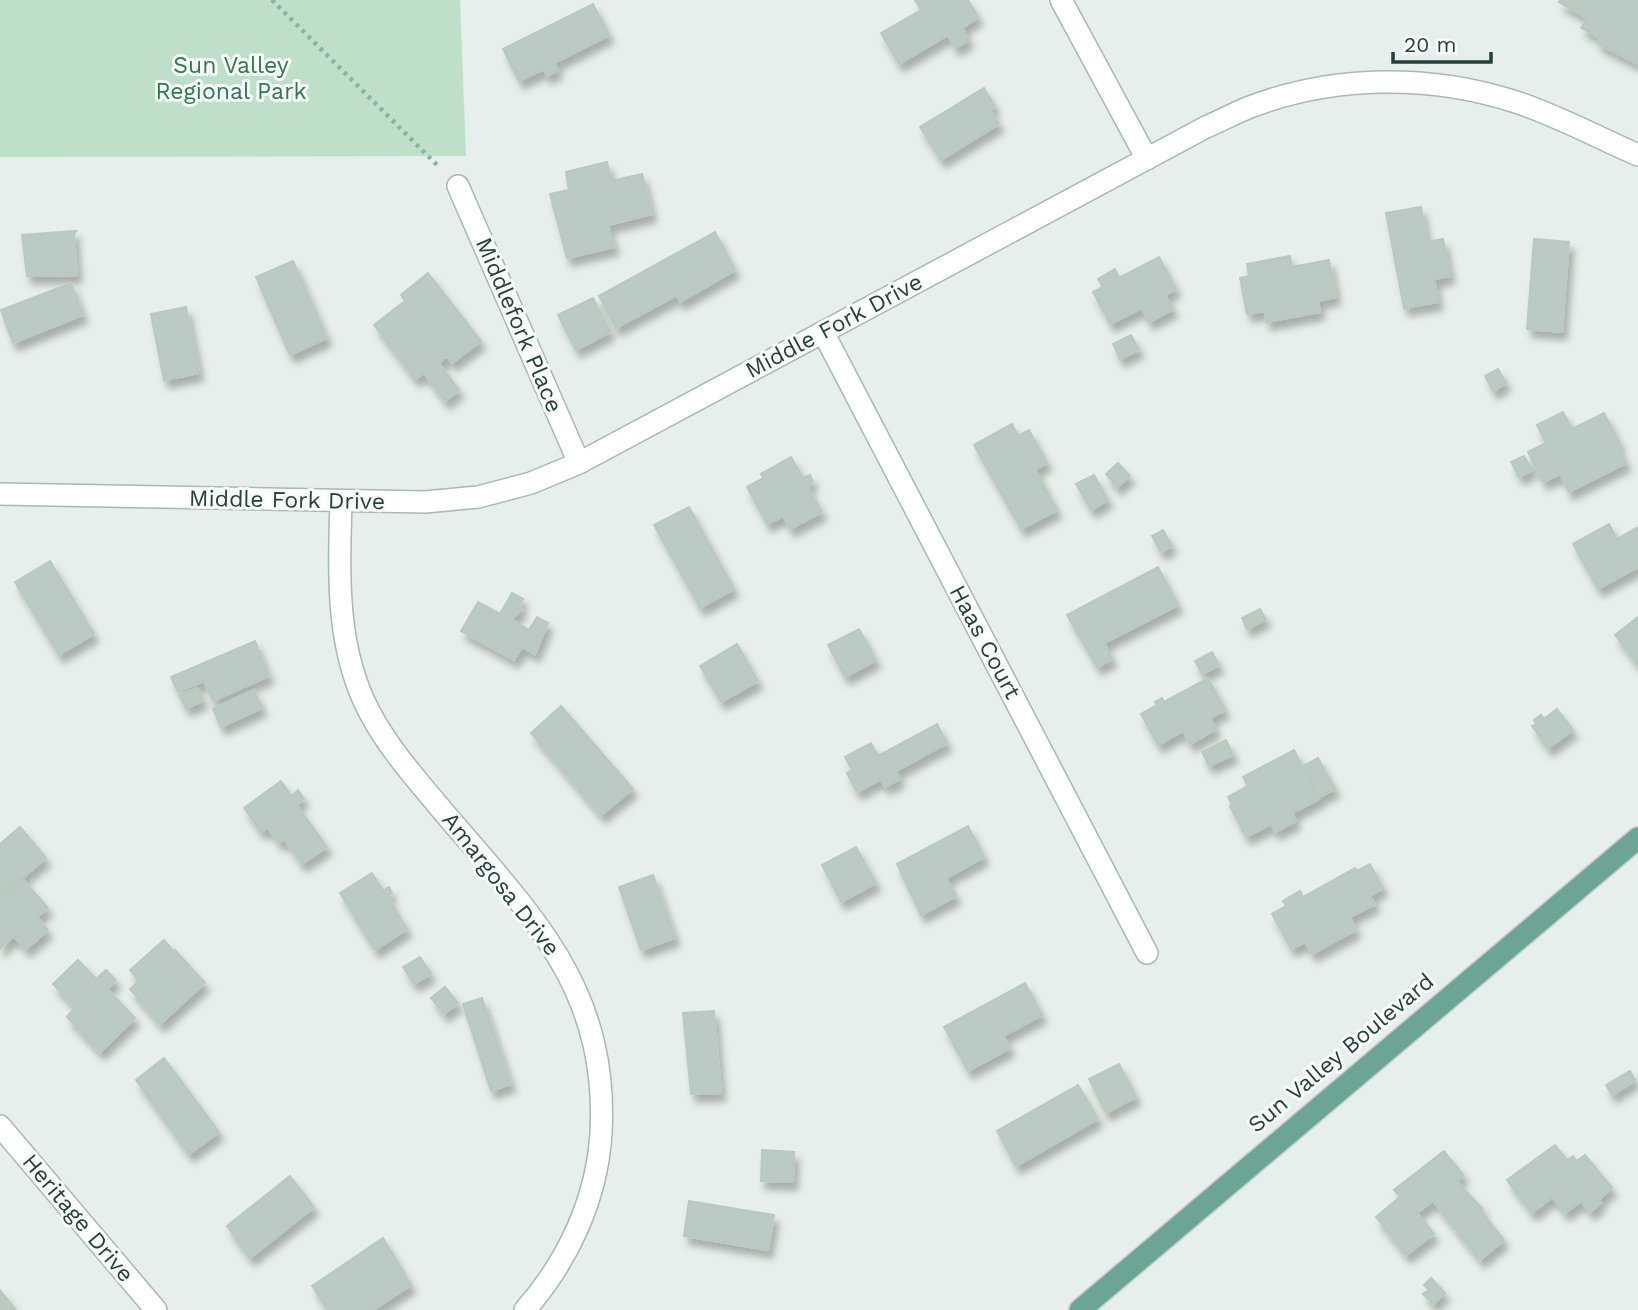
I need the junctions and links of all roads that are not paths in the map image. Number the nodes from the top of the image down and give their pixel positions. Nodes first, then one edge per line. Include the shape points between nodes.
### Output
1 (1061, 0) edge
2 (1638, 155) edge
3 (1147, 159) junction
4 (458, 186) road end
5 (823, 332) junction
6 (579, 463) junction
7 (0, 494) edge
8 (341, 501) junction
9 (1638, 838) edge
10 (1147, 953) dead end
11 (0, 1126) edge
12 (156, 1310) edge
13 (525, 1310) edge
14 (1080, 1310) edge

1 - 3 street
2 - 3 street, Middle Fork Drive via 1517,102 1458,87 1404,82 1355,83 1289,95 1250,107
3 - 5 street, Middle Fork Drive
4 - 6 street, Middlefork Place
5 - 6 street, Middle Fork Drive
5 - 10 street, Haas Court
6 - 8 street, Middle Fork Drive via 531,483 478,497
7 - 8 street, Middle Fork Drive
8 - 13 street, Amargosa Drive via 341,619 369,712 393,751 558,953 582,999 597,1051 603,1101 601,1140 588,1203 568,1250
9 - 14 main road, Sun Valley Boulevard
11 - 12 street, Heritage Drive

